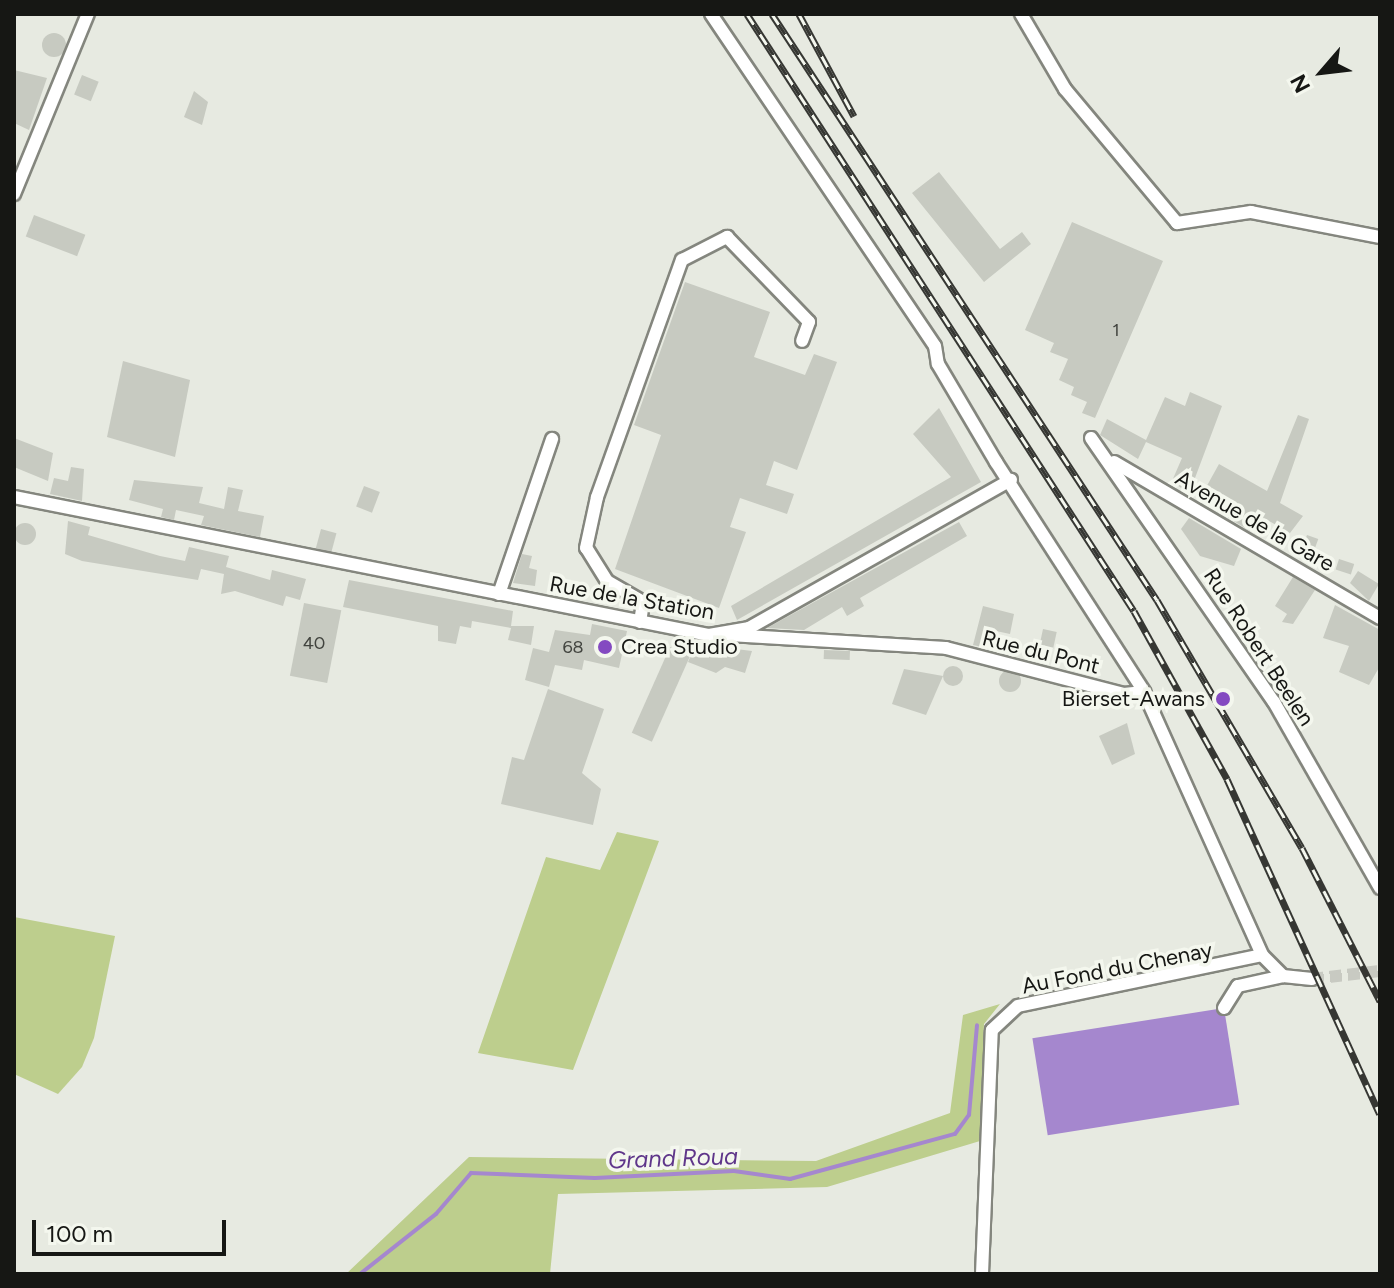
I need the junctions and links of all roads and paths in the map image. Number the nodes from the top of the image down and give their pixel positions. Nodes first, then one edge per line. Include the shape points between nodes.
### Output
1 (88, 14) edge
2 (711, 14) edge
3 (1021, 14) edge
4 (14, 194) edge
5 (1380, 237) edge
6 (802, 341) dead end
7 (1091, 438) dead end
8 (552, 439) dead end
9 (1110, 459) junction
10 (1011, 480) junction
11 (14, 497) edge
12 (499, 594) junction
13 (1380, 618) edge
14 (640, 622) junction
15 (727, 634) junction
16 (1144, 692) junction
17 (1380, 888) edge
18 (1262, 955) junction
19 (1283, 976) junction
20 (1312, 979) tunnel mouth
21 (1224, 1008) dead end
22 (982, 1274) edge

1 - 4 street
2 - 10 street via 935,346 938,364
3 - 5 street via 1065,89 1177,223 1251,212
6 - 14 street via 809,322 727,237 682,260 597,497 586,548 607,581 643,602
7 - 9 street, Rue Robert Beelen
8 - 12 street
9 - 13 street, Avenue de la Gare
9 - 17 street, Rue Robert Beelen via 1274,702
10 - 15 street, Rue de la Station
10 - 16 street
11 - 12 street, Rue de la Station
12 - 14 street, Rue de la Station
14 - 15 street, Rue de la Station
15 - 16 street, Rue du Pont via 946,648 1124,694
16 - 18 street
18 - 19 street
18 - 22 street, Au Fond du Chenay via 1018,1006 992,1030
19 - 20 street
19 - 21 street via 1238,986

